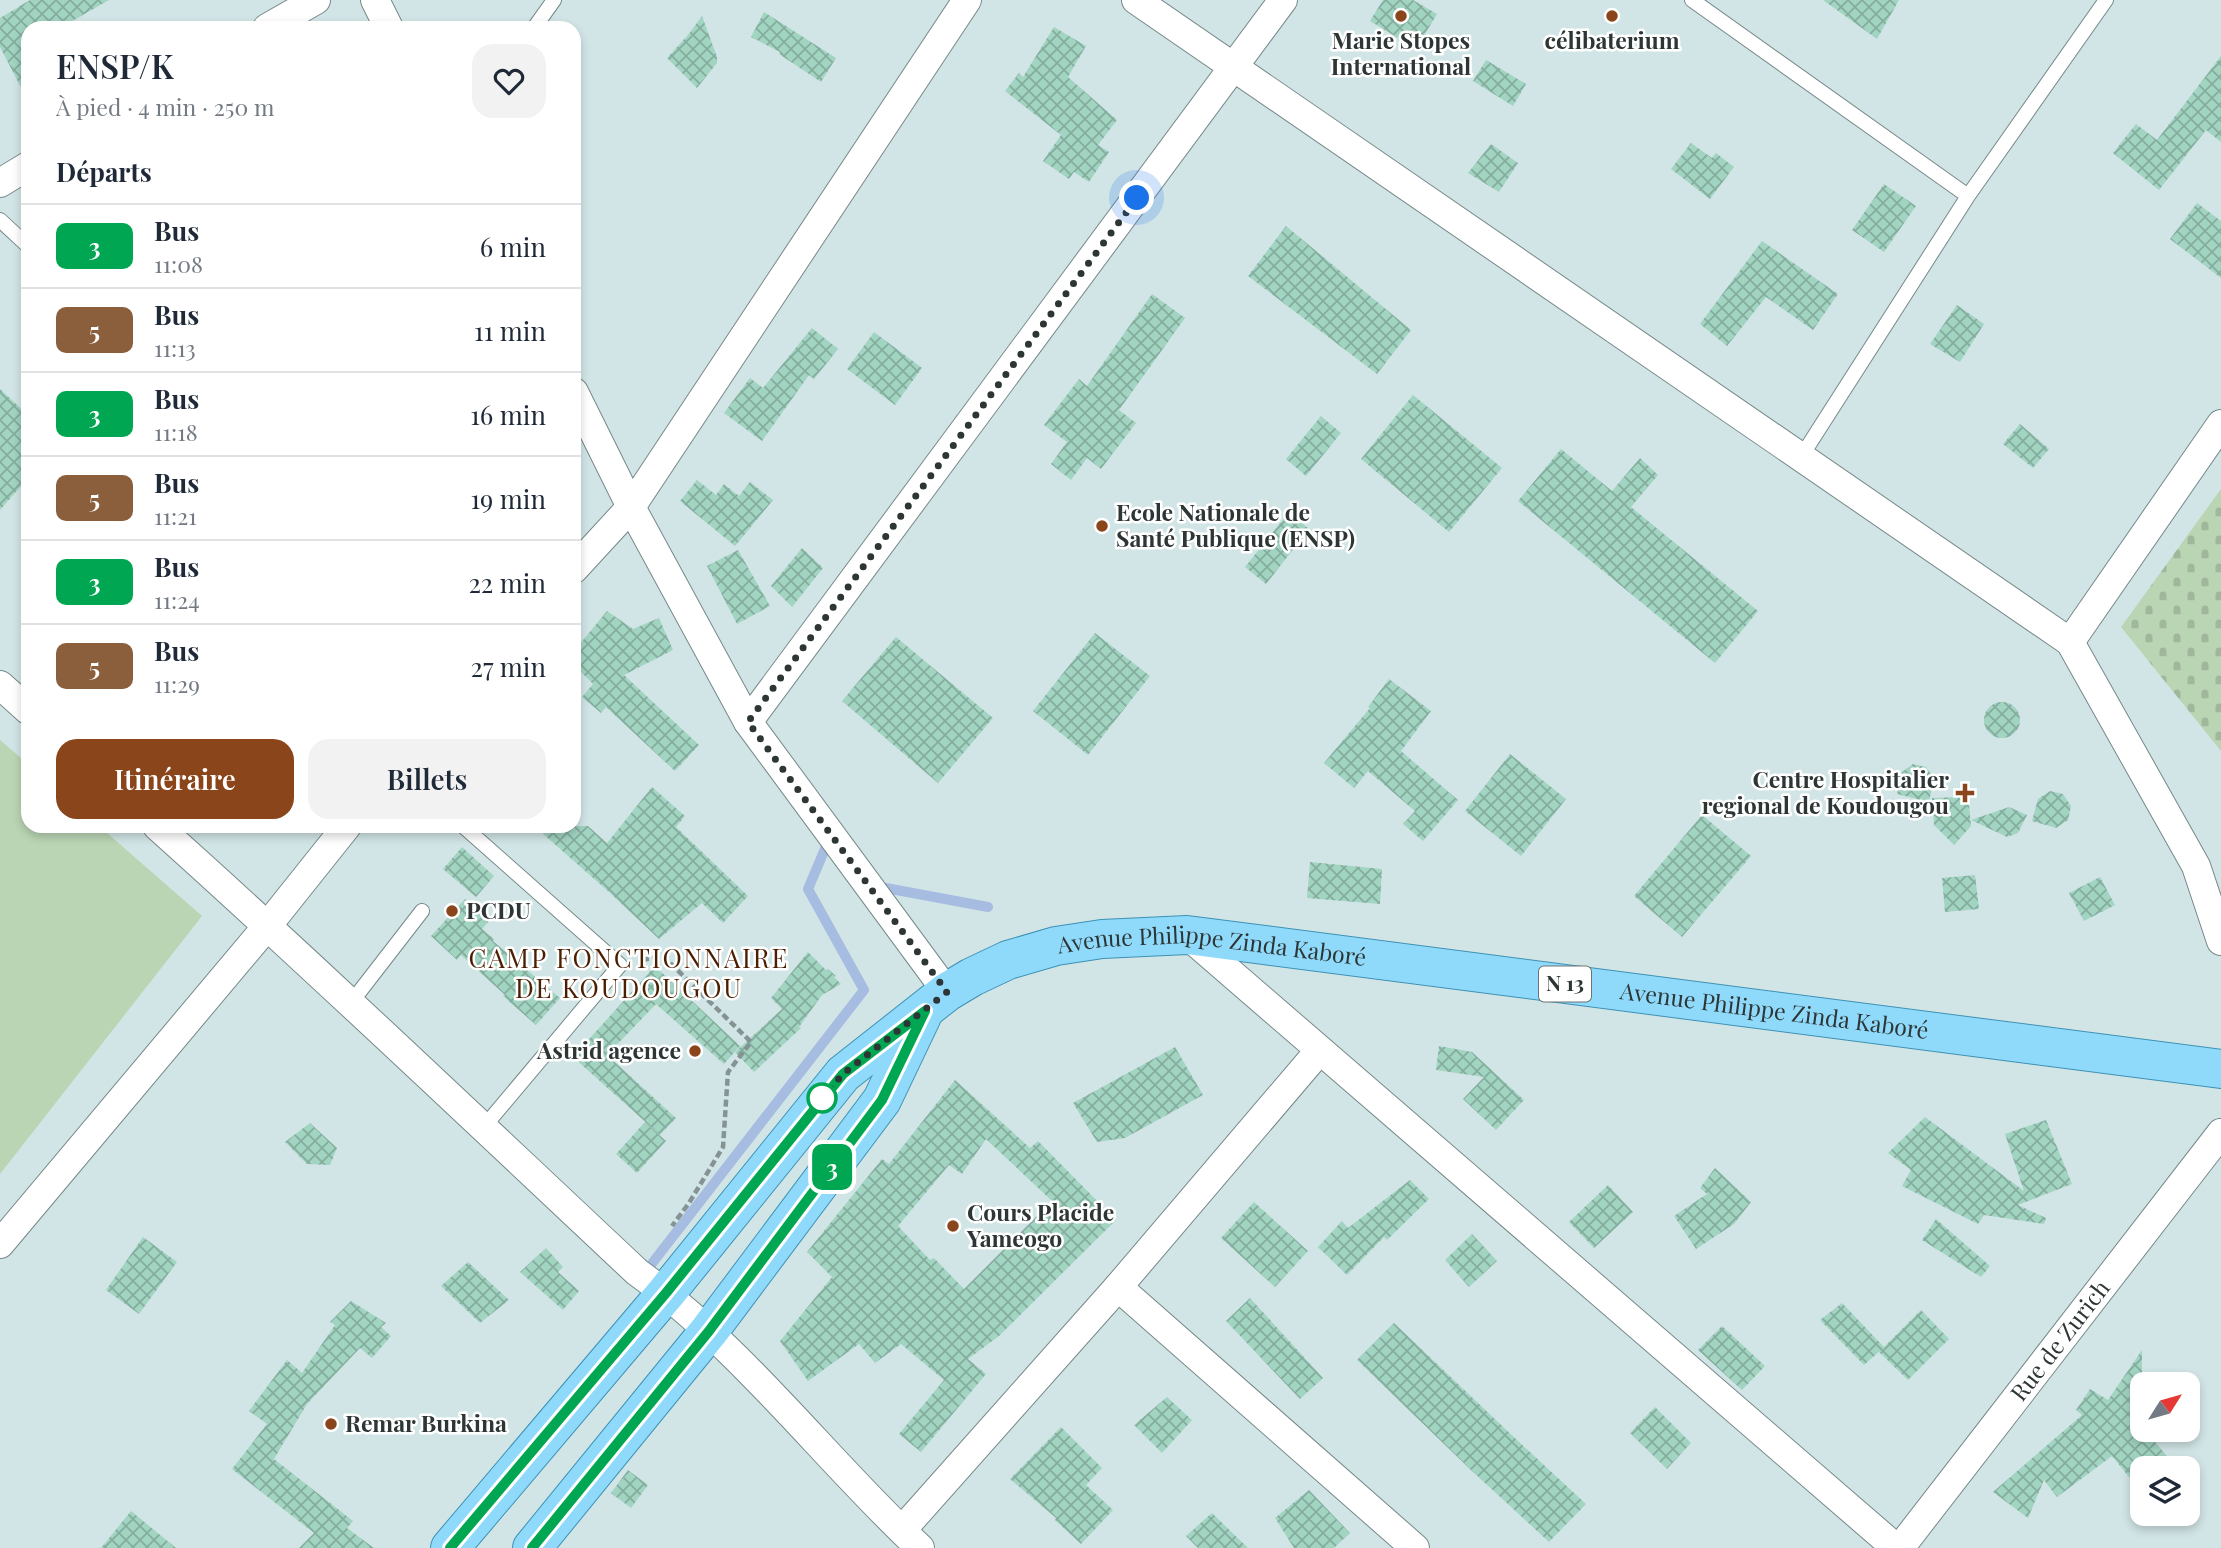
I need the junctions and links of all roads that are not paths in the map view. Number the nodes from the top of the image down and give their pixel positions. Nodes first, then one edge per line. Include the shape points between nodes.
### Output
1 (316, 0) edge
2 (375, 0) edge
3 (554, 0) edge
4 (967, 0) edge
5 (1136, 0) edge
6 (1283, 0) edge
7 (1692, 0) edge
8 (2106, 0) edge
9 (279, 21) edge
10 (386, 21) edge
11 (539, 21) edge
12 (1234, 67) junction
13 (21, 170) edge
14 (0, 183) edge
15 (1968, 196) junction
16 (0, 220) edge
17 (21, 240) edge
18 (581, 406) edge
19 (2221, 424) edge
20 (1801, 457) junction
21 (631, 506) junction
22 (581, 561) edge
23 (2070, 642) junction
24 (0, 685) edge
25 (21, 704) edge
26 (748, 722) junction
27 (165, 833) edge
28 (341, 833) edge
29 (471, 833) edge
30 (422, 911) dead end
31 (268, 925) junction
32 (1187, 935) junction
33 (2221, 941) edge
34 (936, 1002) junction
35 (350, 1004) junction
36 (1320, 1051) junction
37 (2221, 1069) edge
38 (483, 1128) junction
39 (2221, 1133) edge
40 (0, 1244) edge
41 (652, 1282) junction
42 (1118, 1287) junction
43 (709, 1331) junction
44 (911, 1539) edge
45 (450, 1548) edge
46 (532, 1548) edge
47 (1415, 1548) edge
48 (1898, 1548) edge

1 - 9 street
2 - 10 street
3 - 11 lane
4 - 21 street
5 - 12 street
6 - 12 street
7 - 15 lane
8 - 15 lane
12 - 20 street
12 - 26 street
13 - 14 street
15 - 20 lane
16 - 17 lane
18 - 21 street
19 - 23 street
20 - 23 street
21 - 22 street
21 - 26 street
23 - 33 street via 2196,866
24 - 25 street
26 - 34 street
27 - 31 street
28 - 31 street
29 - 38 lane via 620,965
30 - 35 lane
31 - 35 street
31 - 40 street
32 - 34 main road, Avenue Philippe Zinda Kaboré / N 13 via 1056,946 1008,960
32 - 36 street
32 - 37 main road, Avenue Philippe Zinda Kaboré / N 13
34 - 41 main road, Avenue Philippe Zinda Kaboré / N 13 via 843,1074
34 - 43 main road via 882,1100
35 - 38 street
36 - 42 street
36 - 48 street
38 - 41 street
39 - 48 street, Rue de Zurich
41 - 43 street
41 - 45 main road, Avenue Philippe Zinda Kaboré / N 13
42 - 44 street
42 - 47 street
43 - 44 street
43 - 46 main road

